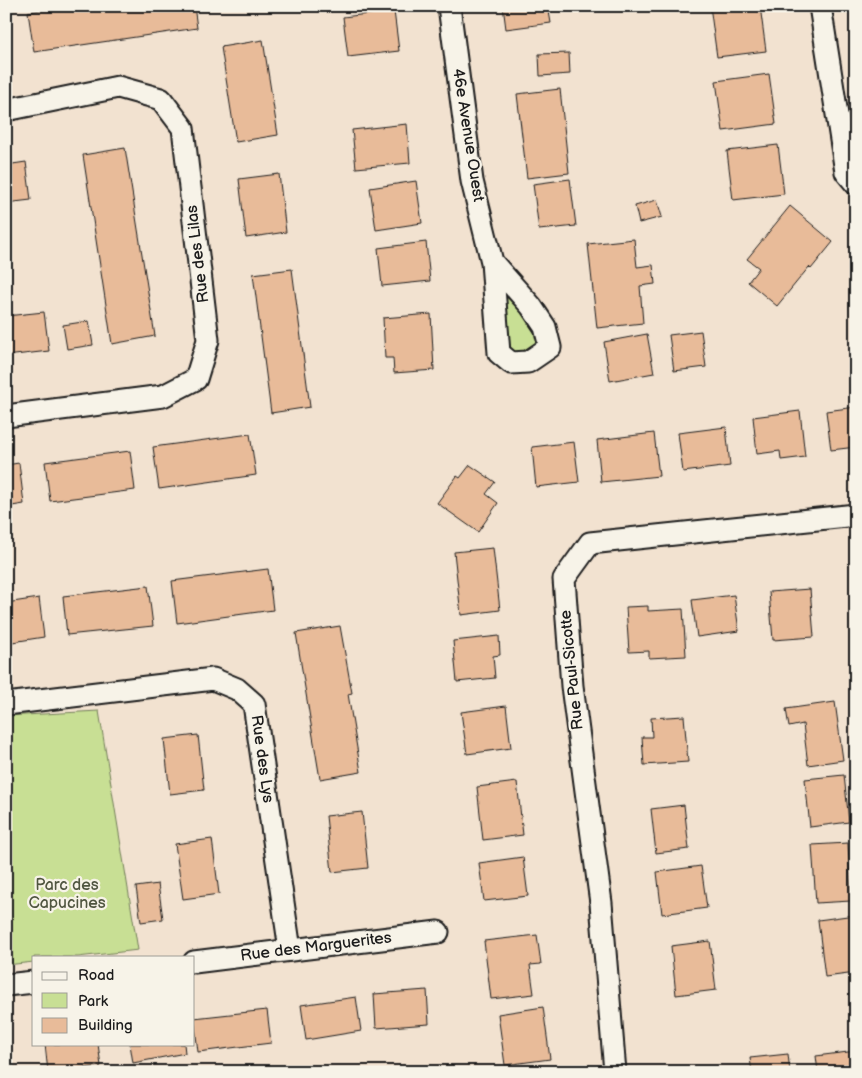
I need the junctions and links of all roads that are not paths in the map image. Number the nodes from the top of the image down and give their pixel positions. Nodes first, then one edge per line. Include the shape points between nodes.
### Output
1 (449, 6) edge
2 (820, 6) edge
3 (6, 110) edge
4 (856, 184) edge
5 (492, 262) dead end
6 (6, 416) edge
7 (856, 515) edge
8 (6, 704) edge
9 (438, 932) dead end
10 (290, 950) junction
11 (195, 962) edge
12 (32, 982) edge
13 (6, 985) edge
14 (615, 1072) edge

1 - 5 street, 46e Avenue Ouest via 472,181
2 - 4 street via 846,172
3 - 6 street, Rue des Lilas via 118,87 162,98 183,128 208,340 196,379 163,396
7 - 14 street, Rue Paul-Sicotte via 590,543 564,579 572,686 600,903
8 - 10 street, Rue des Lys via 212,678 237,689 254,704
9 - 10 street, Rue des Marguerites
10 - 11 street, Rue des Marguerites
12 - 13 street

